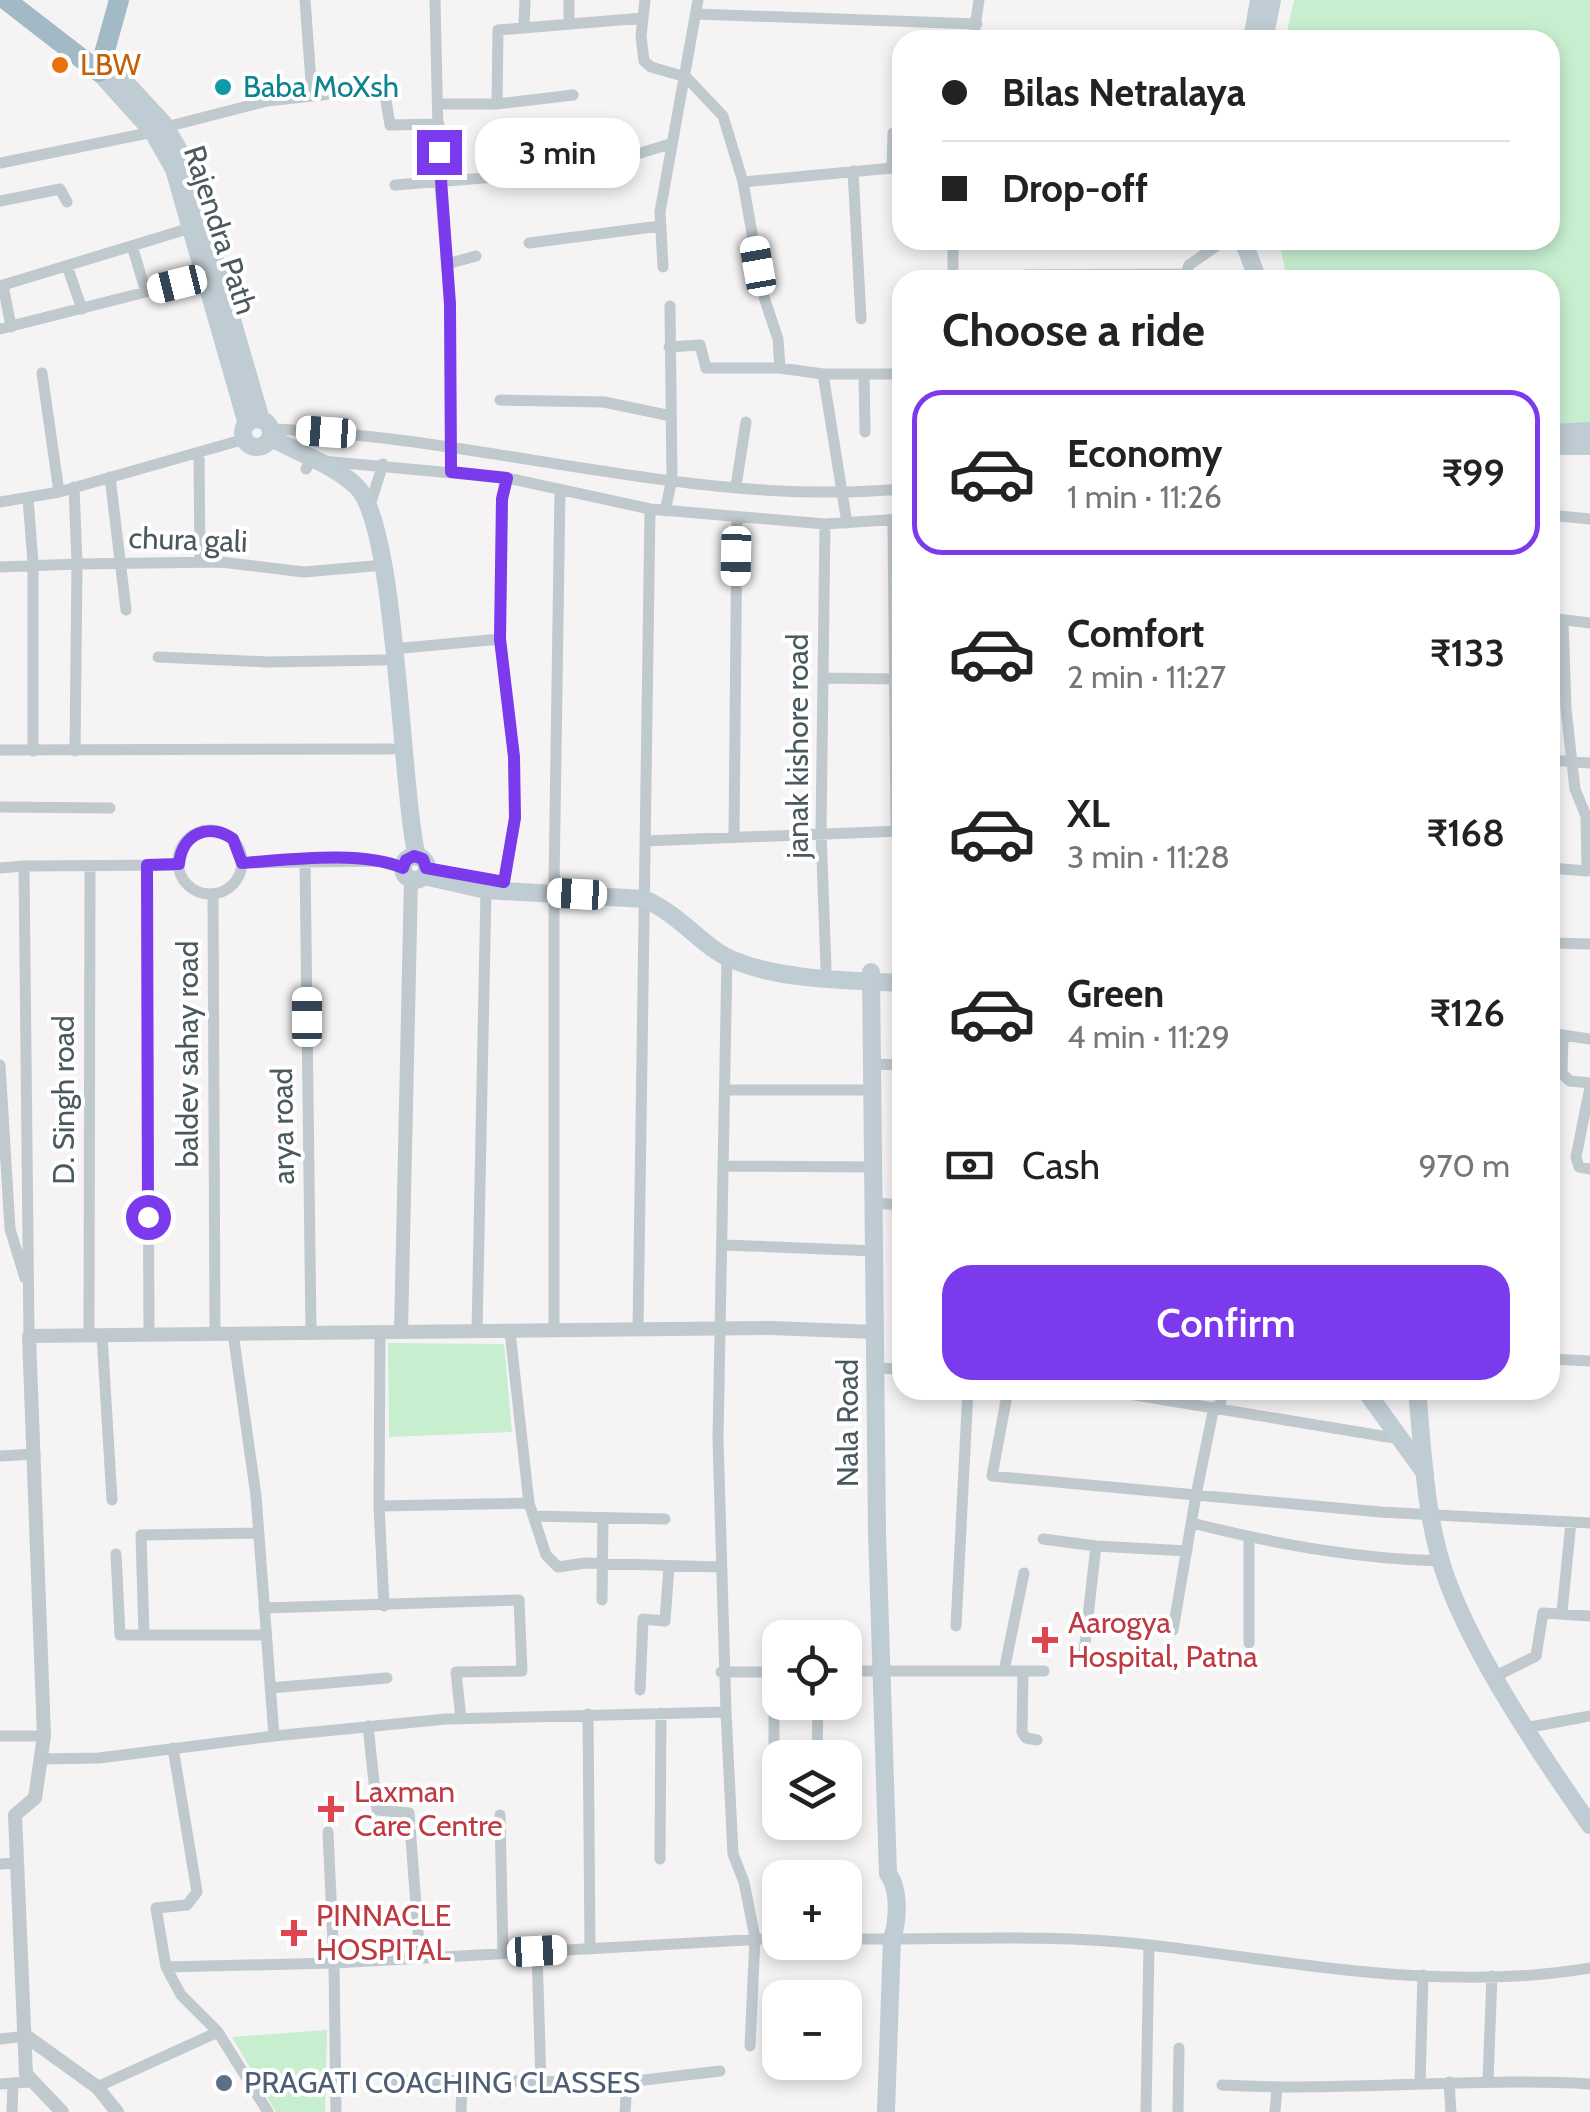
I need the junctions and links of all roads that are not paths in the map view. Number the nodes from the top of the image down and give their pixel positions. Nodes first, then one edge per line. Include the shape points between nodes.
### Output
1 (6, 0) edge
2 (25, 0) edge
3 (109, 0) edge
4 (119, 0) edge
5 (305, 0) edge
6 (434, 0) edge
7 (525, 0) edge
8 (569, 0) edge
9 (645, 0) edge
10 (698, 0) edge
11 (979, 0) edge
12 (1259, 0) edge
13 (1272, 0) edge
14 (697, 14) junction
15 (643, 18) junction
16 (569, 23) junction
17 (976, 24) junction
18 (524, 26) junction
19 (975, 30) edge
20 (1254, 30) edge
21 (1266, 30) edge
22 (98, 62) junction
23 (686, 77) junction
24 (312, 94) junction
25 (573, 94) dead end
26 (439, 104) junction
27 (497, 104) junction
28 (439, 124) junction
29 (159, 129) junction
30 (670, 144) junction
31 (0, 163) edge
32 (892, 168) edge
33 (854, 172) junction
34 (440, 180) junction
35 (743, 182) junction
36 (394, 184) dead end
37 (0, 201) edge
38 (67, 202) dead end
39 (200, 225) junction
40 (660, 226) junction
41 (529, 243) dead end
42 (132, 246) junction
43 (1208, 250) edge
44 (476, 256) dead end
45 (447, 264) junction
46 (67, 266) junction
47 (664, 266) dead end
48 (1189, 270) edge
49 (208, 276) junction
50 (2, 285) edge
51 (146, 292) junction
52 (670, 306) dead end
53 (82, 308) junction
54 (861, 320) dead end
55 (5, 328) edge
56 (669, 346) junction
57 (780, 368) junction
58 (42, 373) dead end
59 (823, 374) junction
60 (864, 374) junction
61 (892, 374) edge
62 (500, 400) dead end
63 (671, 416) junction
64 (746, 422) dead end
65 (260, 432) junction
66 (865, 432) dead end
67 (1590, 432) edge
68 (1560, 433) edge
69 (452, 444) junction
70 (1560, 446) edge
71 (1590, 446) edge
72 (200, 455) junction
73 (308, 464) junction
74 (384, 464) junction
75 (451, 472) junction
76 (110, 477) junction
77 (507, 478) junction
78 (672, 480) junction
79 (736, 486) junction
80 (74, 487) junction
81 (560, 489) junction
82 (892, 490) edge
83 (58, 492) junction
84 (845, 494) junction
85 (28, 498) junction
86 (0, 502) edge
87 (370, 505) junction
88 (650, 509) junction
89 (665, 511) junction
90 (1560, 515) edge
91 (737, 517) junction
92 (1590, 519) edge
93 (892, 520) edge
94 (847, 523) junction
95 (825, 524) junction
96 (120, 562) junction
97 (200, 562) junction
98 (33, 564) junction
99 (77, 564) junction
100 (0, 566) edge
101 (373, 566) junction
102 (126, 610) dead end
103 (1560, 619) edge
104 (1590, 623) edge
105 (500, 639) junction
106 (1560, 647) edge
107 (388, 654) junction
108 (158, 657) dead end
109 (823, 678) junction
110 (892, 679) edge
111 (392, 748) junction
112 (0, 750) edge
113 (33, 751) junction
114 (75, 752) junction
115 (1560, 760) edge
116 (1572, 761) junction
117 (1590, 762) edge
118 (0, 807) edge
119 (110, 808) dead end
120 (892, 831) edge
121 (822, 832) junction
122 (734, 837) junction
123 (645, 840) junction
124 (305, 859) junction
125 (242, 863) junction
126 (179, 864) junction
127 (147, 865) junction
128 (24, 866) junction
129 (90, 866) junction
130 (0, 868) edge
131 (414, 868) junction
132 (1560, 869) edge
133 (494, 886) junction
134 (554, 888) junction
135 (213, 894) junction
136 (644, 894) junction
137 (1560, 943) edge
138 (1590, 944) edge
139 (727, 957) junction
140 (784, 968) junction
141 (826, 968) junction
142 (892, 975) edge
143 (871, 977) junction
144 (892, 980) edge
145 (1560, 1034) edge
146 (1590, 1039) edge
147 (1560, 1058) edge
148 (873, 1064) junction
149 (0, 1065) edge
150 (892, 1065) edge
151 (0, 1074) edge
152 (1590, 1085) edge
153 (726, 1090) junction
154 (874, 1090) junction
155 (2, 1115) edge
156 (726, 1166) junction
157 (874, 1166) junction
158 (1590, 1169) edge
159 (874, 1203) junction
160 (892, 1204) edge
161 (5, 1229) edge
162 (724, 1245) junction
163 (874, 1251) junction
164 (28, 1289) junction
165 (722, 1328) junction
166 (638, 1330) junction
167 (554, 1331) junction
168 (380, 1332) junction
169 (400, 1332) junction
170 (477, 1332) junction
171 (510, 1332) junction
172 (875, 1332) junction
173 (233, 1333) junction
174 (311, 1333) junction
175 (149, 1334) junction
176 (215, 1334) junction
177 (96, 1335) junction
178 (29, 1336) junction
179 (1560, 1360) edge
180 (1590, 1362) edge
181 (876, 1368) junction
182 (892, 1369) edge
183 (967, 1400) edge
184 (1006, 1400) edge
185 (1167, 1400) edge
186 (1219, 1400) edge
187 (1372, 1400) edge
188 (1419, 1400) edge
189 (1217, 1408) junction
190 (1400, 1438) junction
191 (34, 1454) junction
192 (0, 1456) edge
193 (1425, 1474) junction
194 (1196, 1495) junction
195 (112, 1500) dead end
196 (379, 1506) junction
197 (532, 1510) junction
198 (1432, 1512) junction
199 (603, 1518) junction
200 (665, 1519) dead end
201 (1571, 1522) junction
202 (1192, 1523) junction
203 (1590, 1523) edge
204 (258, 1533) junction
205 (1044, 1539) dead end
206 (1249, 1539) junction
207 (1096, 1546) junction
208 (1186, 1551) junction
209 (116, 1554) dead end
210 (1442, 1561) junction
211 (602, 1564) junction
212 (669, 1566) junction
213 (720, 1567) junction
214 (1024, 1573) dead end
215 (602, 1600) dead end
216 (384, 1606) junction
217 (264, 1608) junction
218 (1562, 1612) junction
219 (1590, 1616) edge
220 (956, 1626) dead end
221 (1173, 1630) dead end
222 (144, 1635) junction
223 (266, 1635) junction
224 (1249, 1643) dead end
225 (1084, 1652) dead end
226 (881, 1670) junction
227 (862, 1671) edge
228 (1023, 1671) junction
229 (1044, 1671) dead end
230 (721, 1672) junction
231 (762, 1672) edge
232 (1004, 1672) junction
233 (1496, 1676) junction
234 (386, 1678) dead end
235 (270, 1688) junction
236 (640, 1690) dead end
237 (726, 1712) junction
238 (660, 1713) junction
239 (588, 1714) junction
240 (1590, 1716) edge
241 (461, 1719) junction
242 (368, 1726) junction
243 (1525, 1728) junction
244 (0, 1736) edge
245 (44, 1736) junction
246 (274, 1736) junction
247 (1036, 1740) dead end
248 (173, 1748) junction
249 (41, 1759) junction
250 (500, 1815) dead end
251 (1590, 1825) edge
252 (328, 1832) dead end
253 (660, 1859) dead end
254 (8, 1863) edge
255 (755, 1938) junction
256 (762, 1938) edge
257 (862, 1939) edge
258 (892, 1939) junction
259 (1148, 1945) junction
260 (590, 1948) junction
261 (537, 1951) junction
262 (503, 1953) junction
263 (420, 1958) junction
264 (334, 1962) junction
265 (166, 1967) junction
266 (1590, 1968) edge
267 (1423, 1975) junction
268 (1492, 1976) junction
269 (218, 2032) junction
270 (26, 2036) junction
271 (0, 2039) edge
272 (750, 2046) dead end
273 (1180, 2048) dead end
274 (720, 2071) dead end
275 (394, 2080) dead end
276 (1488, 2080) junction
277 (30, 2082) junction
278 (462, 2082) junction
279 (627, 2082) junction
280 (1450, 2082) junction
281 (1420, 2083) junction
282 (6, 2084) edge
283 (541, 2084) junction
284 (1222, 2084) dead end
285 (1590, 2084) edge
286 (97, 2087) junction
287 (1277, 2088) junction
288 (12, 2112) edge
289 (62, 2112) edge
290 (117, 2112) edge
291 (268, 2112) edge
292 (336, 2112) edge
293 (461, 2112) edge
294 (625, 2112) edge
295 (886, 2112) edge
296 (1146, 2112) edge
297 (1178, 2112) edge
298 (1265, 2112) edge
299 (1275, 2112) edge
300 (1451, 2112) edge

1 - 22 highway, Rajendra Path
2 - 22 highway, Rajendra Path
3 - 22 highway
4 - 22 highway
5 - 24 street
6 - 26 street
7 - 18 street
8 - 16 street
9 - 15 street
10 - 14 street
11 - 17 street
12 - 20 main road
13 - 21 main road
14 - 17 street
14 - 23 street
15 - 16 street
15 - 23 street via 644,61
16 - 18 street
17 - 19 street
18 - 27 street via 496,33
22 - 29 main road, Rajendra Path
23 - 30 street
23 - 35 street via 723,116
24 - 28 street via 384,88 390,125
24 - 29 street
25 - 27 street
26 - 27 street
26 - 28 street
28 - 34 street
29 - 31 street
29 - 39 main road, Rajendra Path
30 - 34 street via 585,170
30 - 40 street
32 - 33 street
33 - 35 street
33 - 54 street
34 - 36 street
34 - 45 street
35 - 57 street
37 - 38 street via 60,189
39 - 42 street
39 - 49 main road, Rajendra Path
39 - 65 main road, Rajendra Path
40 - 41 street
40 - 47 street
42 - 46 street
42 - 51 street
43 - 48 street
44 - 45 street
45 - 69 street
46 - 50 street
46 - 53 street
49 - 51 street
49 - 65 main road, Rajendra Path
50 - 55 street
51 - 53 street
52 - 56 street
53 - 55 street
56 - 57 street via 700,345 706,368
56 - 63 street
57 - 59 street
58 - 83 street
59 - 60 street
59 - 84 street
60 - 61 street
60 - 66 street
62 - 63 street via 604,402
63 - 78 street
64 - 79 street
65 - 69 street
65 - 72 street
65 - 73 main road
67 - 68 main road
69 - 75 street
69 - 78 street
70 - 71 main road
72 - 76 street
72 - 97 street
73 - 74 street
73 - 87 main road via 344,476
73 - 101 main road via 351,496 367,527
74 - 75 street
74 - 87 street
75 - 77 street
76 - 80 street
76 - 96 street
77 - 81 street
77 - 105 street
78 - 79 street
78 - 89 street
79 - 84 street
80 - 83 street
80 - 99 street
81 - 88 street
81 - 134 street
82 - 84 street
83 - 85 street
84 - 94 street
85 - 86 street
85 - 98 street
87 - 107 main road
88 - 89 street
88 - 123 street
89 - 91 street
90 - 92 street
91 - 95 street
91 - 122 street
93 - 94 street
94 - 95 street
95 - 109 street, janak kishore road
96 - 97 street, chura gali
96 - 99 street, chura gali
96 - 102 street
97 - 101 street, chura gali via 304,572
98 - 99 street, chura gali
98 - 100 street, chura gali
98 - 113 street
99 - 114 street
101 - 107 main road
103 - 104 street
105 - 107 street
105 - 133 street via 515,818
106 - 116 street
107 - 108 street via 268,662
107 - 111 main road
107 - 131 main road
109 - 110 street
109 - 121 street, janak kishore road
111 - 114 street
111 - 131 main road
112 - 113 street
113 - 114 street
115 - 116 street
116 - 117 street
116 - 132 street via 1586,816 1587,871
118 - 119 street
120 - 121 street
121 - 122 street
121 - 141 street, janak kishore road
122 - 123 street
123 - 136 street
124 - 125 street
124 - 131 street
124 - 174 street, arya road
125 - 126 street via 233,839 213,830 184,844
125 - 135 street via 232,886
126 - 127 street
126 - 135 street via 186,883
127 - 129 street
127 - 175 street
128 - 129 street
128 - 130 street
128 - 164 street
129 - 177 street, D. Singh road
131 - 133 main road
131 - 169 street
133 - 134 main road
133 - 170 street
134 - 136 main road
134 - 167 street
135 - 176 street, baldev sahay road
136 - 139 main road
136 - 140 main road via 670,900 729,949
136 - 166 street
137 - 138 street
139 - 140 main road
139 - 153 street
140 - 141 main road
140 - 143 main road
141 - 143 main road
142 - 143 main road
143 - 144 main road
143 - 148 main road, Nala Road
145 - 146 street
147 - 152 street via 1562,1074
148 - 150 street
148 - 154 main road, Nala Road
149 - 151 street
151 - 155 street
152 - 158 street via 1576,1157
153 - 154 street
153 - 156 street
154 - 157 main road, Nala Road
155 - 161 street
156 - 157 street
156 - 162 street
157 - 159 main road, Nala Road
159 - 160 street
159 - 163 main road, Nala Road
161 - 164 street
162 - 163 street
162 - 165 street
163 - 172 main road, Nala Road
164 - 178 street
165 - 166 street
165 - 172 street
165 - 213 street
166 - 167 street
167 - 171 street
168 - 169 street
168 - 174 street
168 - 196 street
169 - 170 street
170 - 171 street
171 - 197 street
172 - 181 main road, Nala Road
173 - 174 street
173 - 176 street
173 - 204 street
175 - 176 street
175 - 177 street
177 - 178 street
177 - 195 street, D. Singh road
178 - 191 street
179 - 180 street
181 - 182 street
181 - 226 main road, Nala Road
183 - 220 street
184 - 194 street via 992,1476
185 - 189 street
186 - 189 street
187 - 190 main road
188 - 193 main road
189 - 190 street
189 - 194 street
190 - 193 main road
191 - 192 street
191 - 245 street
193 - 198 main road
194 - 198 street
194 - 202 street
196 - 197 street
196 - 216 street
197 - 199 street
197 - 211 street via 546,1555 558,1566
198 - 201 street
198 - 210 main road
199 - 200 street
199 - 211 street
201 - 203 street
201 - 218 street
202 - 206 street
202 - 208 street
204 - 217 street
204 - 222 street via 141,1535
205 - 207 street
206 - 210 street via 1378,1560
206 - 224 street
207 - 208 street
207 - 225 street
208 - 221 street
209 - 222 street via 120,1635
210 - 233 main road
211 - 212 street
211 - 215 street
212 - 213 street
212 - 236 street via 665,1621 643,1619
213 - 230 street
214 - 232 street
216 - 217 street
216 - 241 street via 519,1600 522,1672 456,1672
217 - 223 street
218 - 219 street
218 - 233 street via 1543,1613 1532,1661
222 - 223 street
223 - 235 street
226 - 227 street
226 - 232 street
226 - 258 main road, Nala Road via 885,1928
228 - 229 street
228 - 232 street
228 - 247 street via 1022,1732
230 - 231 street
230 - 237 street
233 - 243 main road
234 - 235 street
235 - 246 street
237 - 238 street
237 - 255 street via 733,1854
238 - 239 street
238 - 253 street
239 - 241 street
239 - 260 street
240 - 243 street
241 - 242 street
242 - 246 street
242 - 263 street via 377,1810 409,1813
243 - 251 main road
244 - 245 street
245 - 249 street
246 - 248 street
248 - 249 street
248 - 265 street via 197,1892 186,1905 156,1908
249 - 254 street via 36,1798 16,1816
250 - 262 street
252 - 264 street
254 - 270 street
255 - 256 street
255 - 260 street
255 - 272 street
257 - 258 street
258 - 259 street
258 - 295 main road
259 - 267 street
259 - 296 street
260 - 261 street
261 - 262 street
261 - 283 street
262 - 263 street
263 - 264 street
264 - 265 street
264 - 292 street
265 - 269 street via 181,1995
266 - 268 street
267 - 268 street
267 - 281 street
268 - 276 street
269 - 286 street
269 - 291 street
270 - 271 street
270 - 277 street
270 - 286 street
273 - 297 street
274 - 279 street
275 - 278 street
276 - 280 street
276 - 285 street
277 - 282 street
277 - 289 street
278 - 283 street
278 - 293 street
279 - 283 street
279 - 294 street
280 - 281 street
280 - 300 street
281 - 287 street
282 - 288 street
284 - 287 street
286 - 290 street
287 - 299 street
298 - 299 street

